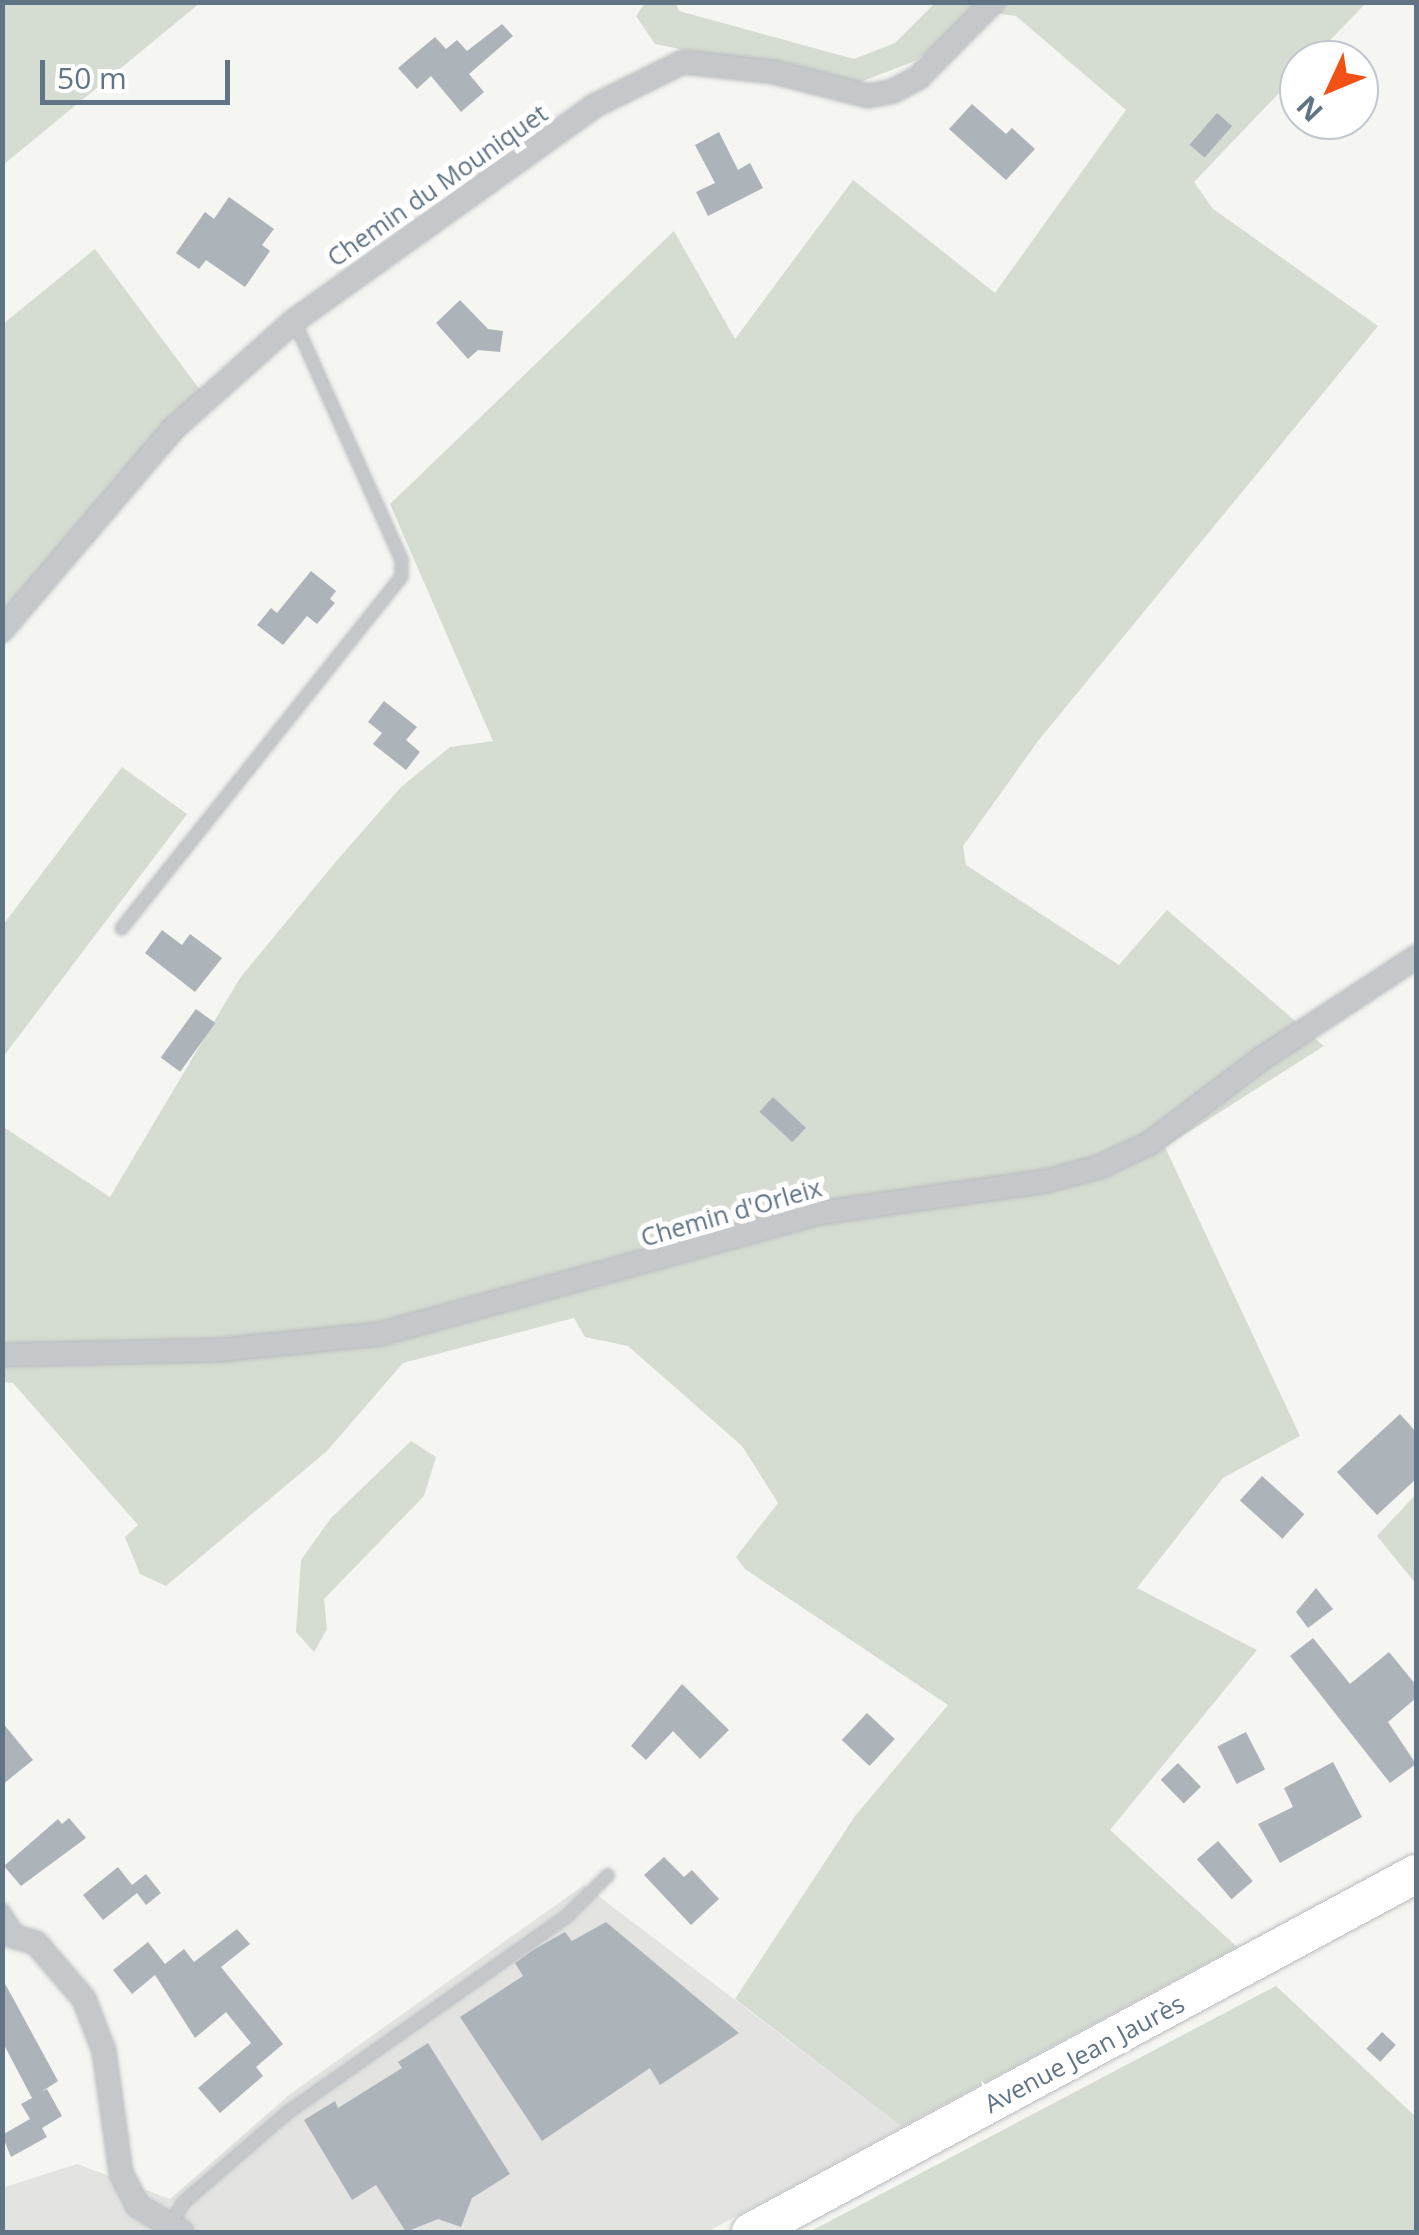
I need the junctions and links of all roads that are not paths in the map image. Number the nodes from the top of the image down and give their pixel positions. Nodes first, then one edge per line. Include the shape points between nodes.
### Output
1 (993, 2) edge
2 (294, 321) junction
3 (2, 630) edge
4 (121, 928) dead end
5 (1416, 958) edge
6 (2, 1355) edge
7 (1416, 1874) edge
8 (607, 1875) dead end
9 (2, 1909) edge
10 (11, 1934) edge
11 (176, 2229) edge
12 (751, 2232) edge

1 - 2 street, Chemin du Mouniquet via 919,77 892,92 868,96 774,72 682,62 594,106
2 - 3 street, Chemin du Mouniquet via 173,428
2 - 4 lane via 402,559 401,576
5 - 6 street, Chemin d'Orleix via 1262,1059 1150,1143 1099,1167 1047,1181 818,1212 380,1334 220,1350
7 - 12 main road, Avenue Jean Jaurès
8 - 11 lane via 568,1915 288,2112 184,2201
9 - 10 lane
10 - 11 street via 53,1958 84,1999 104,2051 121,2174 138,2206

